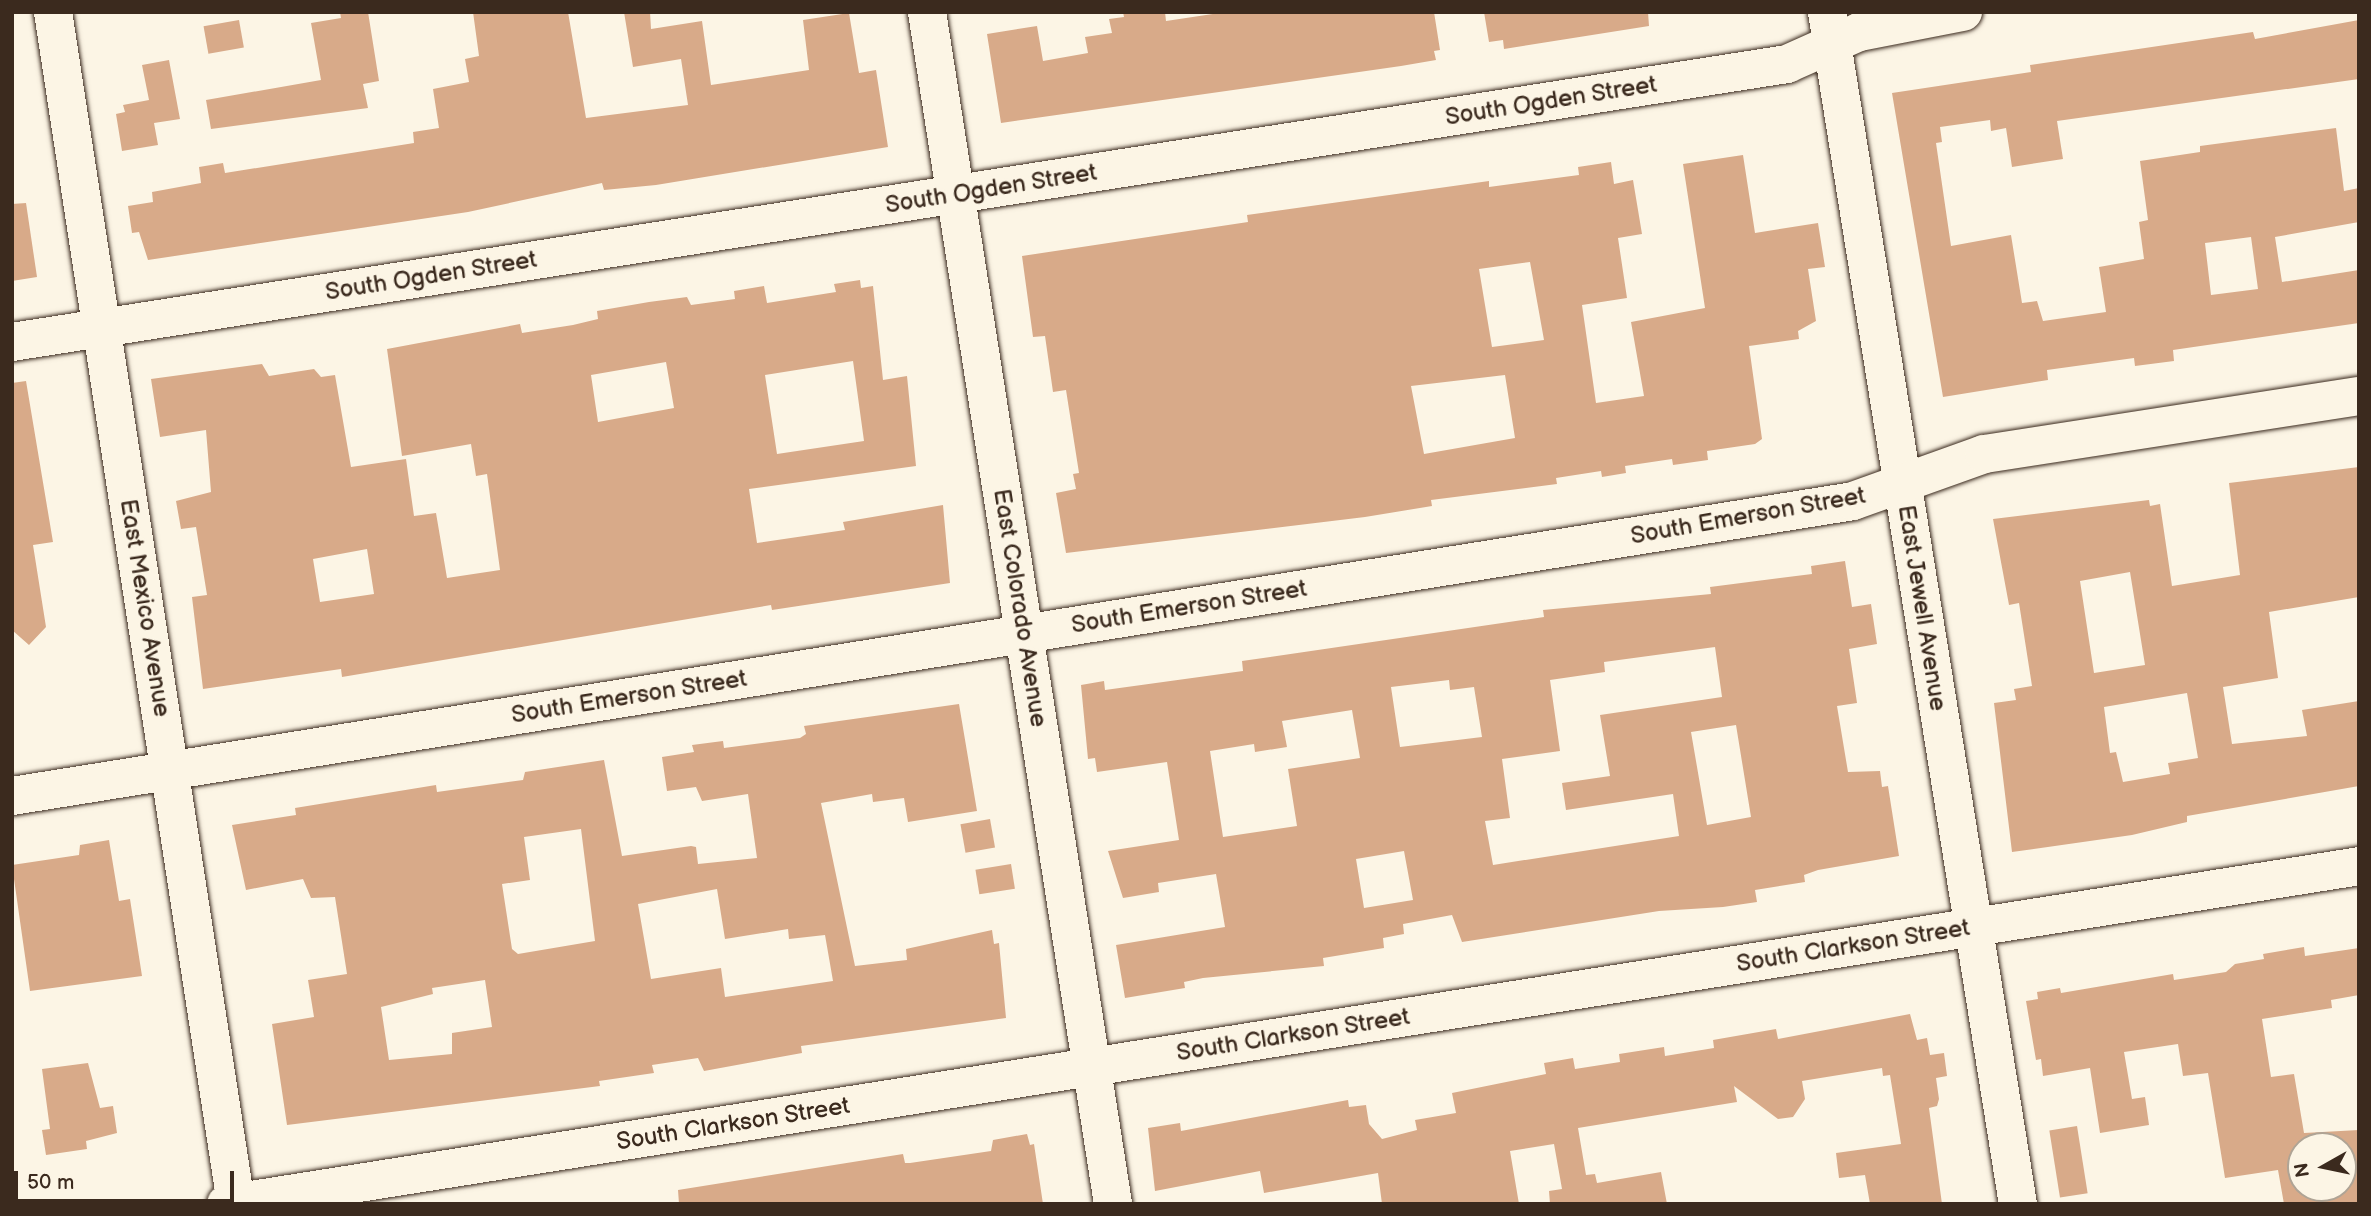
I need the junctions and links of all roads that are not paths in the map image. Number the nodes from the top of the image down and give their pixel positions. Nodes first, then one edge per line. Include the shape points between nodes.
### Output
1 (53, 12) edge
2 (927, 12) edge
3 (1963, 12) edge
4 (1829, 29) edge
5 (956, 195) junction
6 (102, 327) junction
7 (12, 342) edge
8 (2359, 396) edge
9 (1902, 484) junction
10 (1024, 633) junction
11 (170, 771) junction
12 (12, 796) edge
13 (2359, 866) edge
14 (1973, 927) junction
15 (1091, 1067) junction
16 (233, 1203) edge
17 (1113, 1204) edge
18 (2018, 1204) edge

1 - 6 street, East Mexico Avenue
2 - 5 street, East Colorado Avenue
3 - 4 street, South Ogden Street
4 - 5 street, South Ogden Street via 1787,64
4 - 9 street, East Jewell Avenue
5 - 6 street, South Ogden Street
5 - 10 street, East Colorado Avenue
6 - 7 street, South Ogden Street
6 - 11 street, East Mexico Avenue
8 - 9 street, South Emerson Street via 1984,454
9 - 10 street, South Emerson Street via 1853,501
9 - 14 street, East Jewell Avenue
10 - 11 street, South Emerson Street
10 - 15 street, East Colorado Avenue
11 - 12 street, South Emerson Street
11 - 16 street, East Mexico Avenue
13 - 14 street, South Clarkson Street
14 - 15 street, South Clarkson Street
14 - 18 street, East Jewell Avenue
15 - 16 street, South Clarkson Street
15 - 17 street, East Colorado Avenue

